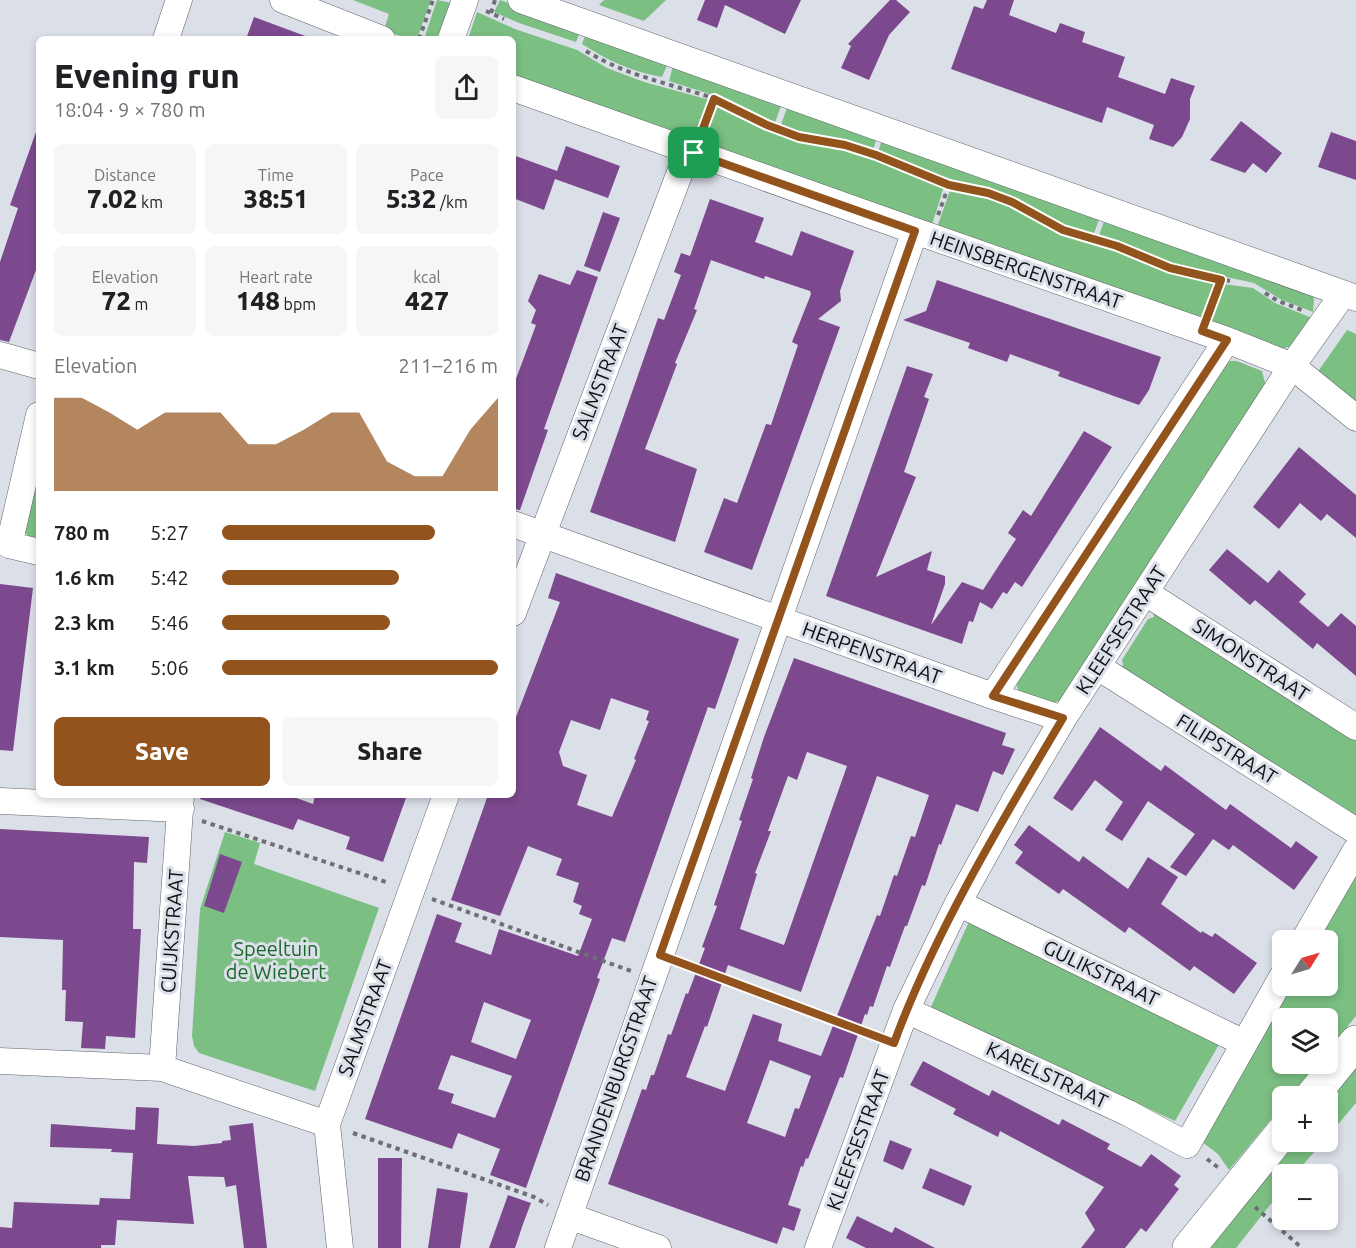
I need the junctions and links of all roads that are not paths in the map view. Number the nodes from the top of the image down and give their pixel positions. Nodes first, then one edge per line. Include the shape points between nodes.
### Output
1 (179, 0) edge
2 (283, 0) edge
3 (465, 0) edge
4 (515, 11) edge
5 (167, 36) edge
6 (374, 36) edge
7 (452, 36) edge
8 (516, 89) edge
9 (691, 152) junction
10 (922, 234) junction
11 (1349, 296) edge
12 (1227, 340) junction
13 (0, 355) edge
14 (36, 365) edge
15 (1292, 366) junction
16 (1356, 418) edge
17 (36, 426) edge
18 (516, 525) edge
19 (542, 534) junction
20 (4, 544) edge
21 (36, 551) edge
22 (1146, 593) junction
23 (516, 605) edge
24 (777, 619) junction
25 (1098, 667) junction
26 (993, 696) junction
27 (1063, 718) junction
28 (1356, 727) edge
29 (446, 798) edge
30 (44, 799) edge
31 (0, 801) edge
32 (181, 802) edge
33 (1356, 831) edge
34 (1356, 850) edge
35 (958, 903) junction
36 (1310, 930) edge
37 (1272, 994) edge
38 (906, 1010) junction
39 (1356, 1042) edge
40 (1244, 1043) junction
41 (0, 1061) edge
42 (162, 1068) junction
43 (1320, 1086) edge
44 (327, 1124) junction
45 (1272, 1146) edge
46 (569, 1216) junction
47 (340, 1248) edge
48 (558, 1248) edge
49 (658, 1248) edge
50 (818, 1248) edge
51 (1189, 1248) edge

1 - 5 street
2 - 6 street
3 - 7 street
4 - 11 street
8 - 9 street, HEINSBERGENSTRAAT
9 - 10 street, HEINSBERGENSTRAAT
9 - 19 street, SALMSTRAAT
10 - 12 street, HEINSBERGENSTRAAT
10 - 24 street, BRANDENBURGSTRAAT
11 - 15 street, KLEEFSESTRAAT via 1325,319
12 - 15 street, HEINSBERGENSTRAAT
12 - 26 street
13 - 14 street
15 - 16 street, HEINSBERGENSTRAAT
15 - 22 street, KLEEFSESTRAAT
17 - 20 street
18 - 19 street, HERPENSTRAAT
19 - 23 street, SALMSTRAAT
19 - 24 street, HERPENSTRAAT
20 - 21 street
22 - 25 street, KLEEFSESTRAAT
22 - 28 street, SIMONSTRAAT
24 - 26 street, HERPENSTRAAT
24 - 46 street, BRANDENBURGSTRAAT
25 - 27 street, KLEEFSESTRAAT
25 - 33 street, FILIPSTRAAT
26 - 27 street, HERPENSTRAAT
27 - 35 street, KLEEFSESTRAAT
29 - 44 street, SALMSTRAAT
30 - 31 street
30 - 32 street
32 - 42 street, CUIJKSTRAAT
34 - 36 street
35 - 38 street, KLEEFSESTRAAT
35 - 40 street, GULIKSTRAAT
37 - 40 street
38 - 40 street, KARELSTRAAT via 1187,1144
38 - 50 street, KLEEFSESTRAAT
39 - 43 street
41 - 42 street
42 - 44 street
44 - 47 street, SALMSTRAAT
45 - 51 street
46 - 48 street, BRANDENBURGSTRAAT
46 - 49 street

